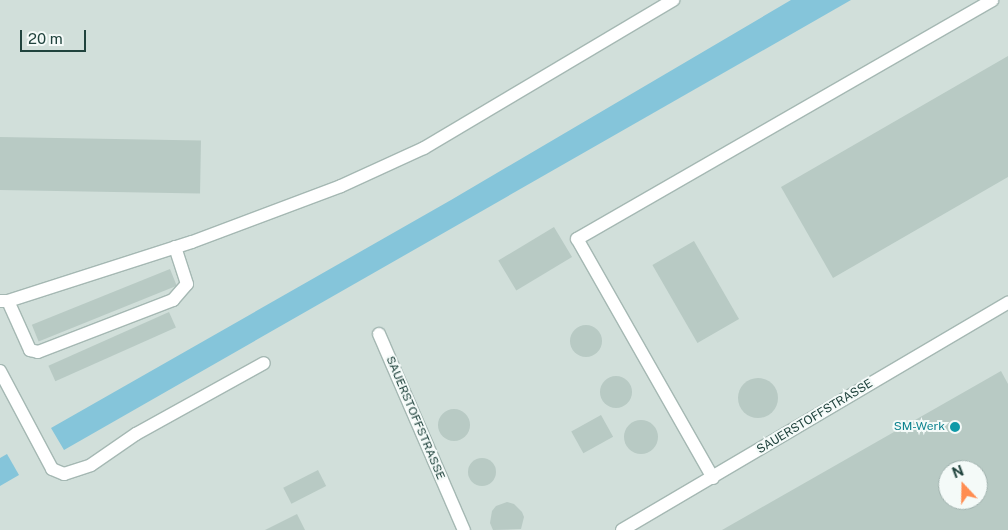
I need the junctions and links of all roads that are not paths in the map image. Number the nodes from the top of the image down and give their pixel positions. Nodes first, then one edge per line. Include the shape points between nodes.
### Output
1 (673, 0) edge
2 (992, 0) edge
3 (175, 248) junction
4 (4, 301) edge
5 (1008, 303) edge
6 (379, 334) dead end
7 (264, 363) dead end
8 (0, 371) edge
9 (713, 478) junction
10 (464, 530) edge
11 (622, 530) edge

1 - 3 lane via 424,148 341,186
2 - 9 lane via 577,239
3 - 4 lane
3 - 4 lane via 188,284 173,300 38,352 30,350
5 - 9 lane, SAUERSTOFFSTRASSE
6 - 10 lane, SAUERSTOFFSTRASSE
7 - 8 lane via 136,434 92,465 64,474 52,469
9 - 11 lane, SAUERSTOFFSTRASSE

